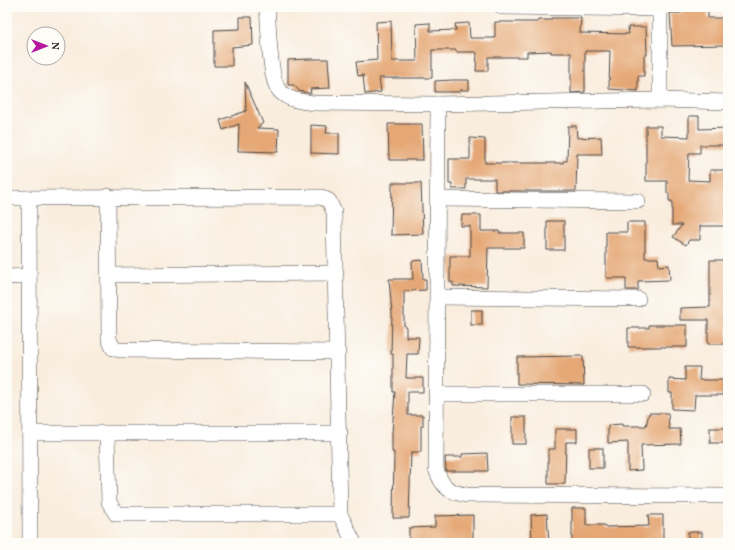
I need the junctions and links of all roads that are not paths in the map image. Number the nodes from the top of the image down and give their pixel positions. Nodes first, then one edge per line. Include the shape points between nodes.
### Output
1 (267, 7) edge
2 (502, 7) edge
3 (660, 8) edge
4 (660, 100) junction
5 (728, 102) edge
6 (438, 104) junction
7 (108, 196) junction
8 (7, 198) edge
9 (29, 198) junction
10 (438, 198) junction
11 (638, 201) dead end
12 (336, 273) junction
13 (109, 275) junction
14 (29, 276) junction
15 (7, 277) edge
16 (438, 297) junction
17 (638, 298) dead end
18 (338, 352) junction
19 (437, 394) junction
20 (643, 394) dead end
21 (30, 433) junction
22 (340, 433) junction
23 (107, 434) junction
24 (728, 496) edge
25 (340, 514) junction
26 (30, 543) edge
27 (354, 543) edge

1 - 6 street via 273,71 277,88 286,96 313,103
2 - 3 street
3 - 4 street
4 - 5 street
4 - 6 street
6 - 10 street
7 - 9 street
7 - 12 street via 321,197 329,201 334,212
7 - 13 street
8 - 9 street
9 - 14 street
10 - 11 street
10 - 16 street
12 - 13 street
12 - 18 street
13 - 18 street via 109,339 113,348
14 - 15 street
14 - 21 street
16 - 17 street
16 - 19 street
18 - 22 street
19 - 20 street
19 - 24 street via 436,469 441,483 453,493
21 - 23 street
21 - 26 street
22 - 23 street
22 - 25 street
23 - 25 street via 109,502 116,514
25 - 27 street

